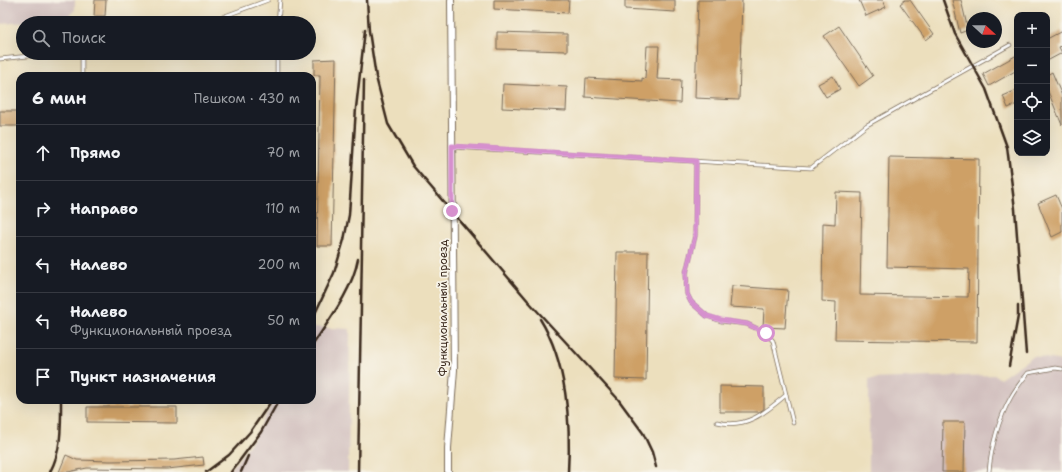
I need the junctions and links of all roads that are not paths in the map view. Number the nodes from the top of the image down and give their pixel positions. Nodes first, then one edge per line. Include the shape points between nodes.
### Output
1 (268, 0) edge
2 (280, 0) edge
3 (451, 0) edge
4 (225, 16) edge
5 (279, 16) edge
6 (1010, 45) dead end
7 (16, 57) edge
8 (0, 59) edge
9 (82, 60) edge
10 (277, 60) edge
11 (82, 72) edge
12 (277, 72) edge
13 (452, 146) junction
14 (696, 161) junction
15 (1062, 369) edge
16 (786, 395) junction
17 (717, 422) dead end
18 (793, 423) dead end
19 (448, 472) edge
20 (989, 472) edge

1 - 4 lane
2 - 5 lane
3 - 13 street, Функциональный проезд
6 - 14 lane via 867,125 811,168
7 - 8 lane
9 - 11 lane
10 - 12 lane
13 - 14 lane
13 - 19 street, Функциональный проезд via 454,370
14 - 16 lane via 695,236 686,269 687,294 691,302 707,316 747,324 766,333 773,341
15 - 20 lane via 1028,373 1011,397 1000,423
16 - 17 lane via 752,420 731,425
16 - 18 lane

